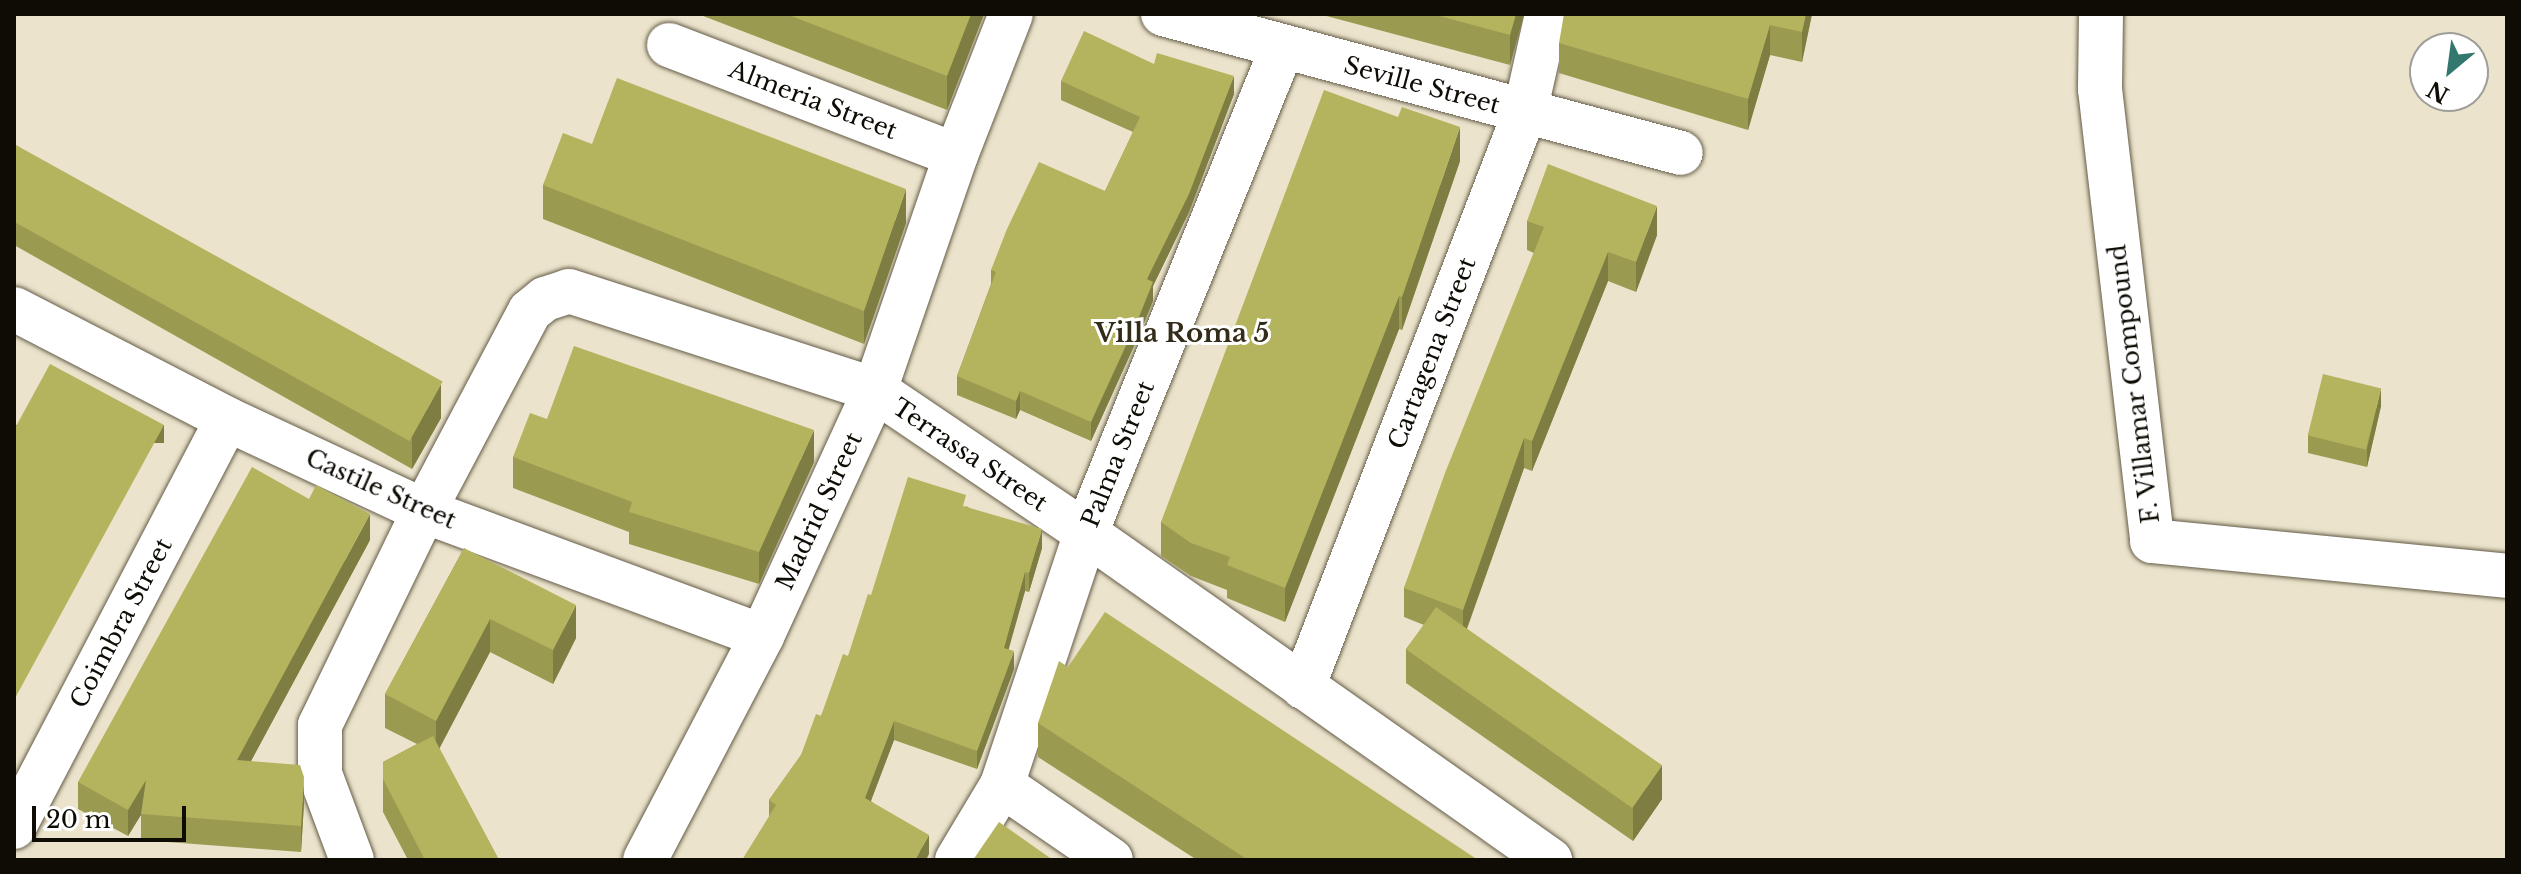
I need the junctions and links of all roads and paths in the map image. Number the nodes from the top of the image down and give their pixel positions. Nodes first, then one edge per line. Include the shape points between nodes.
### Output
1 (1011, 14) edge
2 (1163, 14) edge
3 (1547, 14) edge
4 (2101, 14) edge
5 (669, 45) dead end
6 (1282, 48) junction
7 (1525, 112) junction
8 (1681, 153) dead end
9 (956, 155) junction
10 (17, 318) edge
11 (875, 390) junction
12 (227, 419) junction
13 (424, 511) junction
14 (1086, 533) junction
15 (2507, 576) edge
16 (762, 636) junction
17 (1303, 687) junction
18 (1002, 785) junction
19 (14, 827) edge
20 (352, 860) edge
21 (645, 860) edge
22 (957, 860) edge
23 (1111, 860) edge
24 (1550, 860) edge

1 - 9 street, Madrid Street
2 - 6 street, Seville Street
3 - 7 street, Cartagena Street
4 - 15 street, F. Villamar Compound via 2100,89 2152,541
5 - 9 street, Almeria Street
6 - 7 street, Seville Street
6 - 14 street, Palma Street
7 - 8 street, Seville Street
7 - 17 street, Cartagena Street
9 - 11 street, Madrid Street
10 - 12 street, Castile Street
11 - 13 street, Terrassa Street via 569,291 530,311
11 - 14 street, Terrassa Street
11 - 16 street, Madrid Street
12 - 13 street, Castile Street
12 - 19 street, Coimbra Street
13 - 16 street, Castile Street
13 - 20 street, Terrassa Street via 320,725 320,774
14 - 17 street, Terrassa Street
14 - 18 street, Palma Street
16 - 21 street, Madrid Street
17 - 24 street, Terrassa Street
18 - 22 street, Palma Street
18 - 23 street

